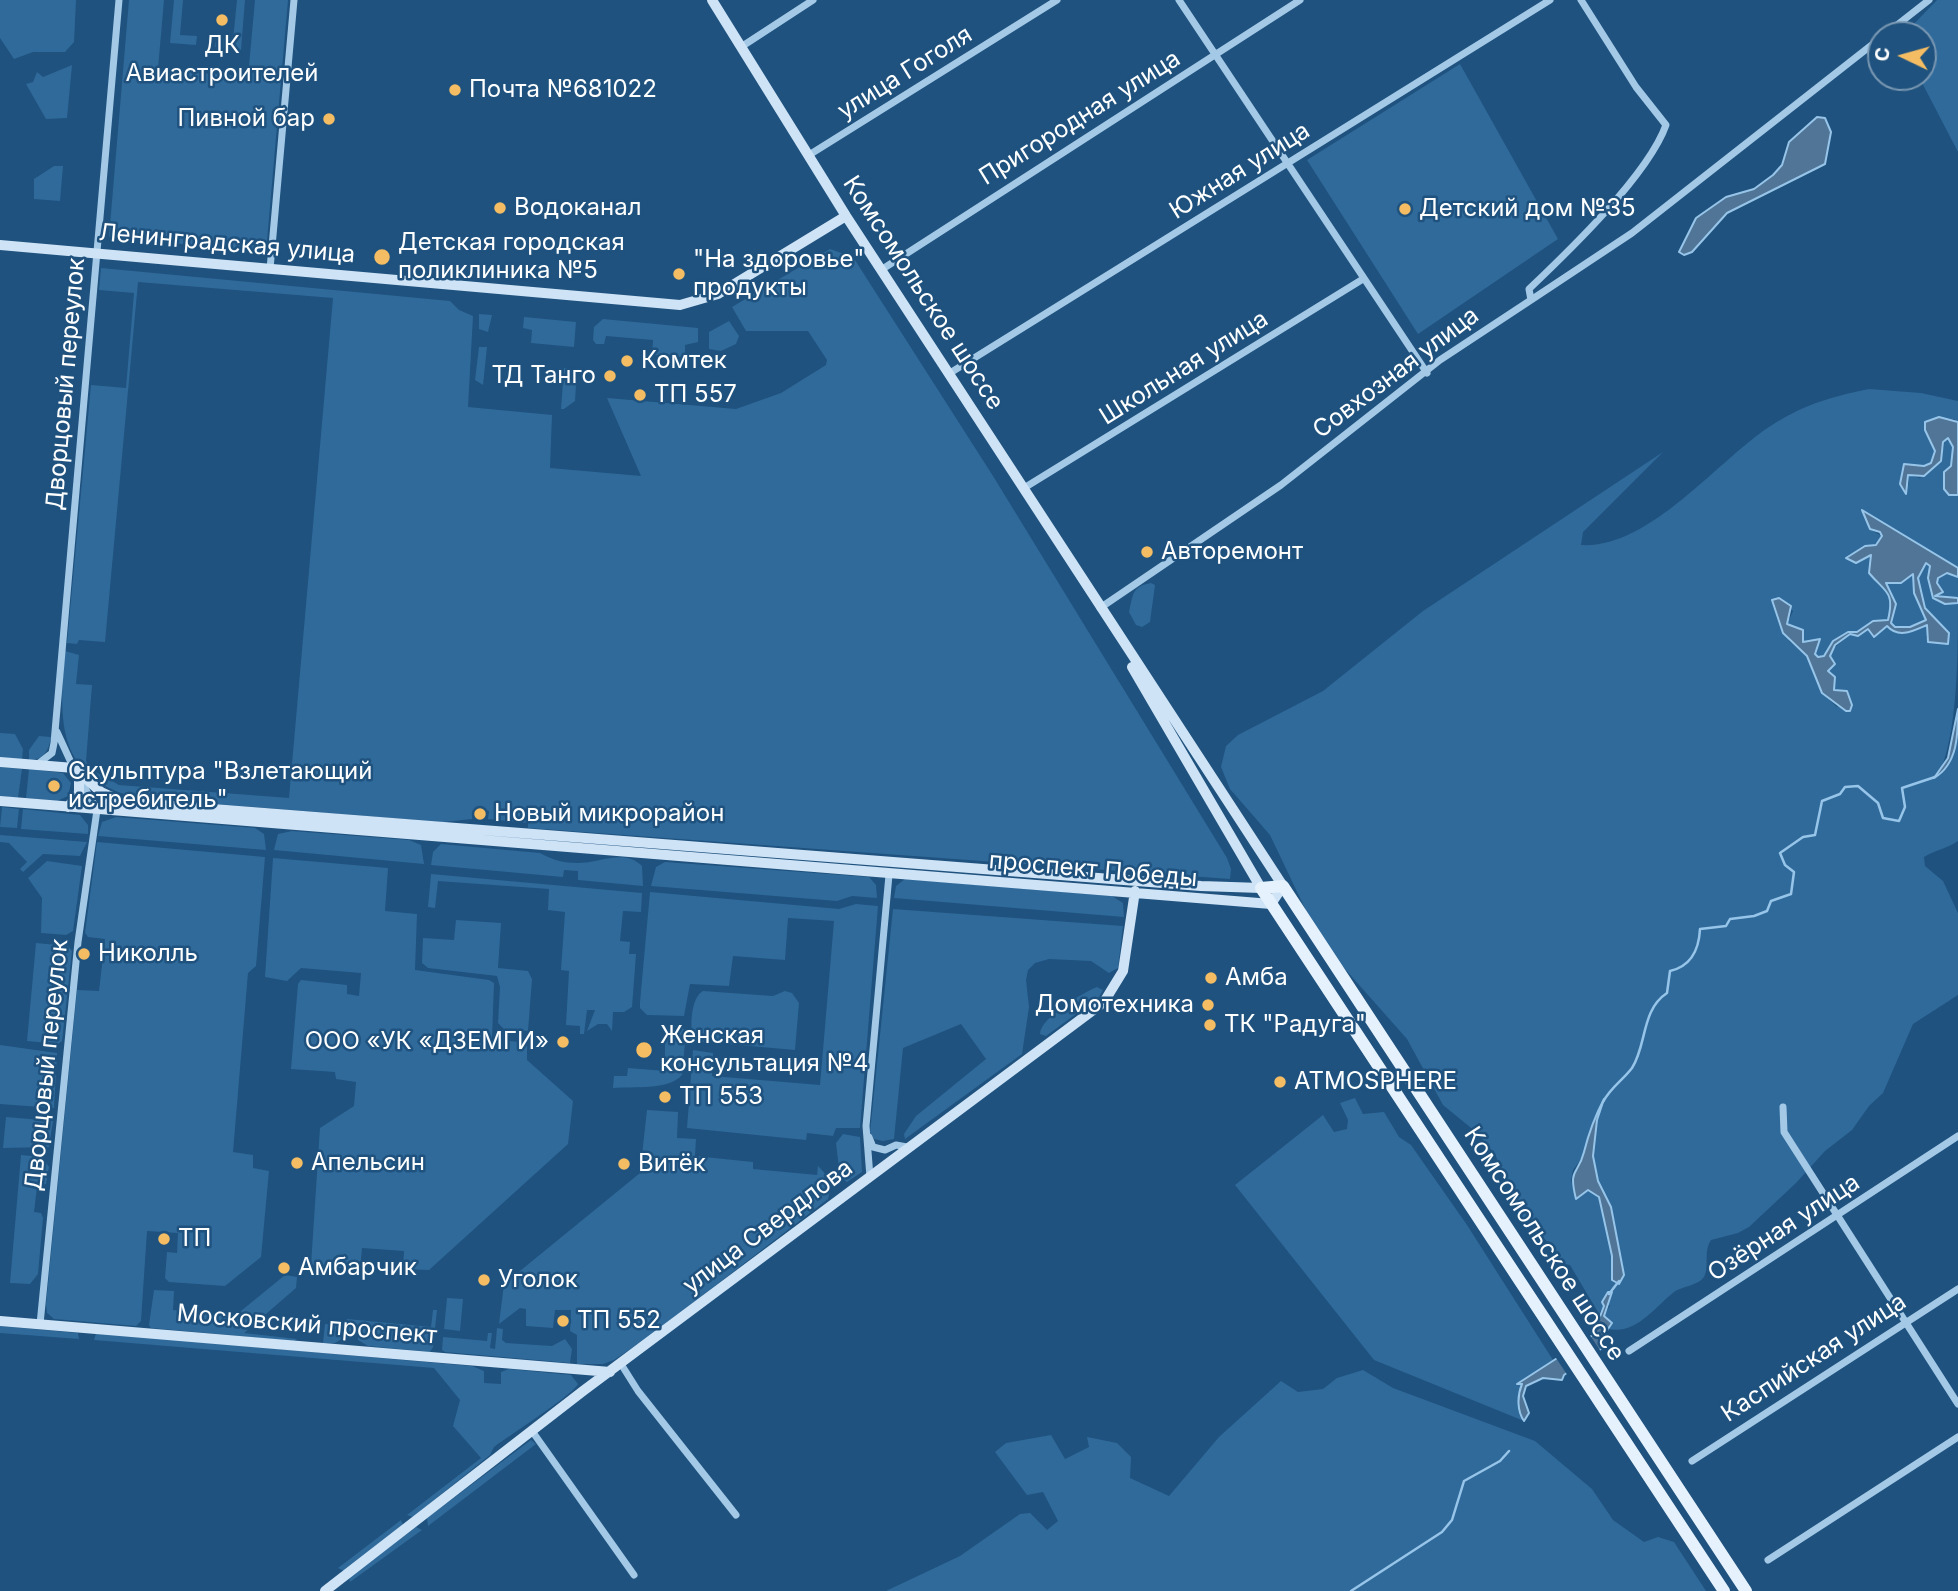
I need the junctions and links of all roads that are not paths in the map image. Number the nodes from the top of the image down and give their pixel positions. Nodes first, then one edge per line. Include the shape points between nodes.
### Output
1 (119, 0) edge
2 (294, 0) edge
3 (712, 0) edge
4 (813, 0) edge
5 (1057, 0) edge
6 (1179, 0) edge
7 (1300, 0) edge
8 (1550, 0) edge
9 (1581, 0) edge
10 (1929, 0) edge
11 (741, 47) junction
12 (1215, 55) junction
13 (809, 155) junction
14 (1289, 163) junction
15 (846, 216) junction
16 (0, 245) edge
17 (96, 253) junction
18 (270, 269) junction
19 (881, 270) junction
20 (1363, 279) junction
21 (1531, 300) junction
22 (950, 373) junction
23 (1427, 373) junction
24 (1024, 488) junction
25 (1100, 609) junction
26 (55, 729) junction
27 (1188, 739) junction
28 (1176, 748) junction
29 (0, 762) edge
30 (33, 765) junction
31 (76, 773) junction
32 (0, 801) edge
33 (124, 802) junction
34 (68, 807) junction
35 (97, 810) junction
36 (272, 819) junction
37 (650, 849) junction
38 (891, 862) junction
39 (890, 875) junction
40 (1136, 881) junction
41 (1283, 886) junction
42 (1261, 888) junction
43 (1135, 895) junction
44 (1271, 904) junction
45 (1783, 1107) dead end
46 (866, 1126) junction
47 (1958, 1136) edge
48 (907, 1147) junction
49 (870, 1177) junction
50 (1839, 1216) junction
51 (1958, 1289) edge
52 (0, 1321) edge
53 (1904, 1323) junction
54 (40, 1324) junction
55 (1629, 1350) dead end
56 (621, 1364) junction
57 (577, 1369) junction
58 (610, 1371) junction
59 (583, 1391) junction
60 (1958, 1404) edge
61 (532, 1432) junction
62 (1958, 1437) edge
63 (1692, 1461) dead end
64 (736, 1515) dead end
65 (1768, 1560) dead end
66 (634, 1575) dead end
67 (325, 1591) edge
68 (1724, 1591) edge
69 (1746, 1591) edge

1 - 17 street, Дворцовый переулок
2 - 18 street
3 - 11 main road, Комсомольское шоссе
4 - 11 street
5 - 13 street, улица Гоголя
6 - 12 street
7 - 12 street, Пригородная улица
8 - 14 street, Южная улица
9 - 21 street, Совхозная улица via 1666,125 1658,148 1529,289
10 - 21 street via 1632,233
11 - 13 main road, Комсомольское шоссе
12 - 14 street
12 - 19 street, Пригородная улица
13 - 15 main road, Комсомольское шоссе
14 - 20 street
14 - 22 street, Южная улица
15 - 18 main road, Ленинградская улица via 718,294 680,305
15 - 19 main road, Комсомольское шоссе
16 - 17 main road, Ленинградская улица
17 - 18 main road, Ленинградская улица
17 - 26 street, Дворцовый переулок
19 - 22 main road, Комсомольское шоссе
20 - 23 street
20 - 24 street, Школьная улица
21 - 23 street, Совхозная улица
22 - 24 main road, Комсомольское шоссе
23 - 25 street, Совхозная улица via 1281,485
24 - 25 main road, Комсомольское шоссе
25 - 27 main road, Комсомольское шоссе
25 - 28 main road, Комсомольское шоссе
26 - 30 street, Дворцовый переулок via 51,753
26 - 31 street
27 - 28 main road
27 - 41 main road, Комсомольское шоссе
28 - 42 main road, Комсомольское шоссе
29 - 30 main road
30 - 31 main road
31 - 33 main road, проспект Победы
31 - 34 main road via 79,793
31 - 35 street
32 - 34 main road, проспект Победы
33 - 35 main road, проспект Победы
33 - 36 main road, проспект Победы
34 - 35 main road, проспект Победы
35 - 36 main road, проспект Победы
35 - 54 street, Дворцовый переулок via 78,942
36 - 37 main road, проспект Победы
37 - 38 main road, проспект Победы
37 - 39 main road, проспект Победы
38 - 39 main road
38 - 40 main road, проспект Победы
39 - 43 main road, проспект Победы
39 - 46 street
40 - 42 main road, проспект Победы
40 - 43 main road, улица Свердлова
41 - 42 main road
41 - 44 main road
41 - 69 main road, Комсомольское шоссе
42 - 44 main road, Комсомольское шоссе
43 - 44 main road, проспект Победы
43 - 48 main road, улица Свердлова via 1123,971 1104,1002
44 - 68 main road, Комсомольское шоссе
45 - 50 street via 1784,1132
46 - 48 street via 873,1147
46 - 49 street
47 - 50 street, Озёрная улица
48 - 49 main road, улица Свердлова
49 - 56 main road, улица Свердлова
50 - 53 street
50 - 55 street, Озёрная улица
51 - 53 street, Каспийская улица
52 - 54 main road, Московский проспект
53 - 60 street
53 - 63 street, Каспийская улица
54 - 57 main road, Московский проспект
56 - 58 main road, улица Свердлова
56 - 64 street
57 - 58 main road, Московский проспект
57 - 59 main road
58 - 59 main road, улица Свердлова
59 - 61 main road, улица Свердлова
61 - 66 street
61 - 67 main road, улица Свердлова
62 - 65 street

